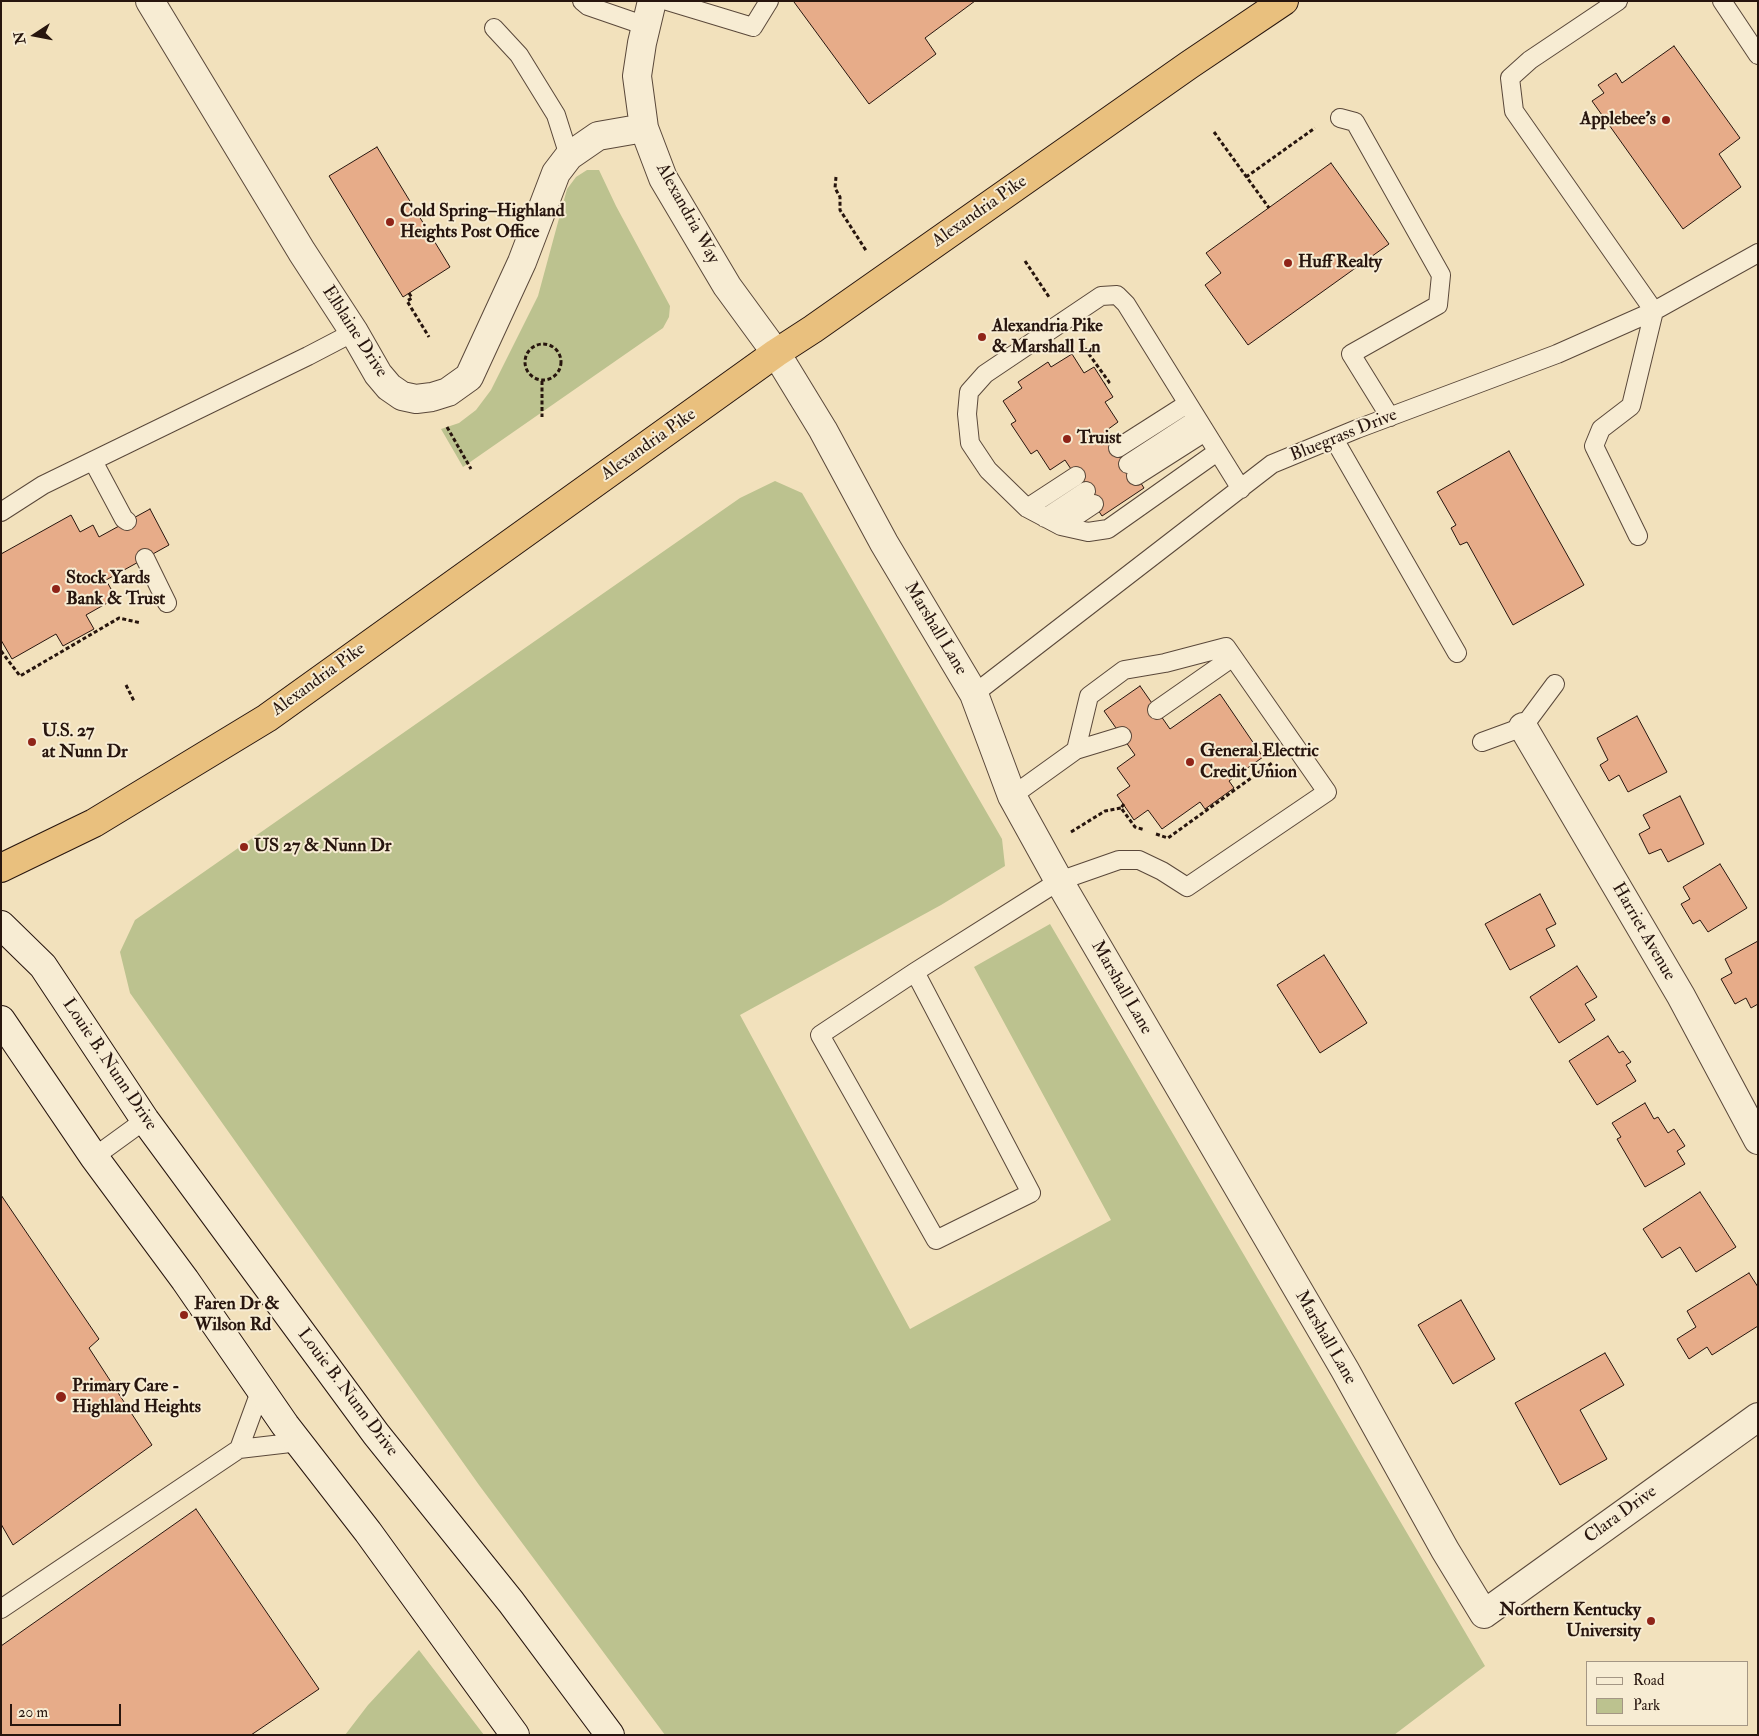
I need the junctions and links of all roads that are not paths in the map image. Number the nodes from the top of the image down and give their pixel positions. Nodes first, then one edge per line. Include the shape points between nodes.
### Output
1 (150, 1) edge
2 (582, 1) edge
3 (666, 1) edge
4 (769, 1) edge
5 (1284, 1) edge
6 (1618, 1) edge
7 (1722, 1) edge
8 (649, 13) edge
9 (494, 28) dead end
10 (1758, 55) edge
11 (1340, 118) road end
12 (644, 128) junction
13 (570, 156) junction
14 (1758, 253) edge
15 (1654, 312) junction
16 (354, 332) junction
17 (776, 353) junction
18 (1187, 404) junction
19 (1390, 417) junction
20 (1201, 425) junction
21 (1334, 439) junction
22 (1118, 448) dead end
23 (1217, 452) junction
24 (93, 461) junction
25 (1132, 470) dead end
26 (1076, 476) dead end
27 (1241, 489) junction
28 (1090, 498) dead end
29 (1027, 508) junction
30 (1, 512) edge
31 (127, 522) dead end
32 (1053, 522) junction
33 (1638, 536) dead end
34 (146, 558) dead end
35 (168, 603) dead end
36 (1457, 653) dead end
37 (1233, 657) junction
38 (1555, 684) dead end
39 (974, 694) junction
40 (1158, 710) dead end
41 (1523, 727) junction
42 (1122, 736) dead end
43 (1482, 742) dead end
44 (1076, 750) junction
45 (1012, 796) junction
46 (1, 868) edge
47 (1059, 880) junction
48 (1, 925) edge
49 (915, 972) junction
50 (1, 1020) edge
51 (146, 1120) junction
52 (1758, 1140) edge
53 (94, 1157) junction
54 (261, 1389) junction
55 (1758, 1417) edge
56 (299, 1442) junction
57 (239, 1449) junction
58 (1, 1609) edge
59 (1484, 1614) joint
60 (515, 1735) edge
61 (610, 1735) edge

1 - 16 street, Elblaine Drive
2 - 8 lane via 588,6
3 - 4 lane via 753,27
5 - 17 highway, Alexandria Pike
6 - 15 lane via 1530,60 1510,78 1514,111
7 - 10 lane
8 - 12 street, Alexandria Way via 637,76
9 - 13 lane via 518,55 556,115
11 - 19 lane via 1355,122 1441,275 1438,305 1352,354
12 - 13 street, Elblaine Drive via 598,136
12 - 17 street, Alexandria Way via 663,178 727,286
13 - 16 street, Elblaine Drive via 556,173 522,262 469,377 448,392 432,397 416,399 402,396 378,374
14 - 15 lane, Bluegrass Drive
15 - 19 lane, Bluegrass Drive via 1557,354
15 - 33 lane via 1631,406 1601,428 1594,446
16 - 24 lane
17 - 39 street, Marshall Lane
17 - 46 highway, Alexandria Pike via 267,718 94,822
18 - 20 lane
18 - 22 lane
18 - 29 lane via 1126,304 1117,295 1101,296 985,374 969,392 966,414 970,443 988,470
19 - 21 lane, Bluegrass Drive
20 - 23 lane
20 - 25 lane
21 - 27 lane, Bluegrass Drive via 1272,464
21 - 36 lane
23 - 27 lane
23 - 32 lane via 1108,529 1088,532
24 - 30 lane via 43,485
24 - 31 lane
26 - 29 lane
27 - 39 lane, Bluegrass Drive
28 - 32 lane
29 - 32 lane
34 - 35 lane
37 - 40 lane
37 - 44 lane via 1226,647 1124,670 1089,696
37 - 47 lane via 1327,792 1188,887 1139,860 1119,860
38 - 41 lane
39 - 45 street, Marshall Lane
41 - 43 lane
41 - 52 street, Harriet Avenue via 1681,996
42 - 44 lane
44 - 45 lane
45 - 47 street, Marshall Lane
47 - 49 lane
47 - 59 street, Marshall Lane via 1345,1370 1444,1550
48 - 51 street, Louie B. Nunn Drive via 43,966
49 - 49 lane via 820,1035 936,1240 1031,1193
50 - 53 street
51 - 53 lane
51 - 61 street, Louie B. Nunn Drive via 376,1434 511,1602
53 - 54 street
54 - 56 street
54 - 57 lane
55 - 59 street, Clara Drive
56 - 57 lane
56 - 60 street
57 - 58 lane

